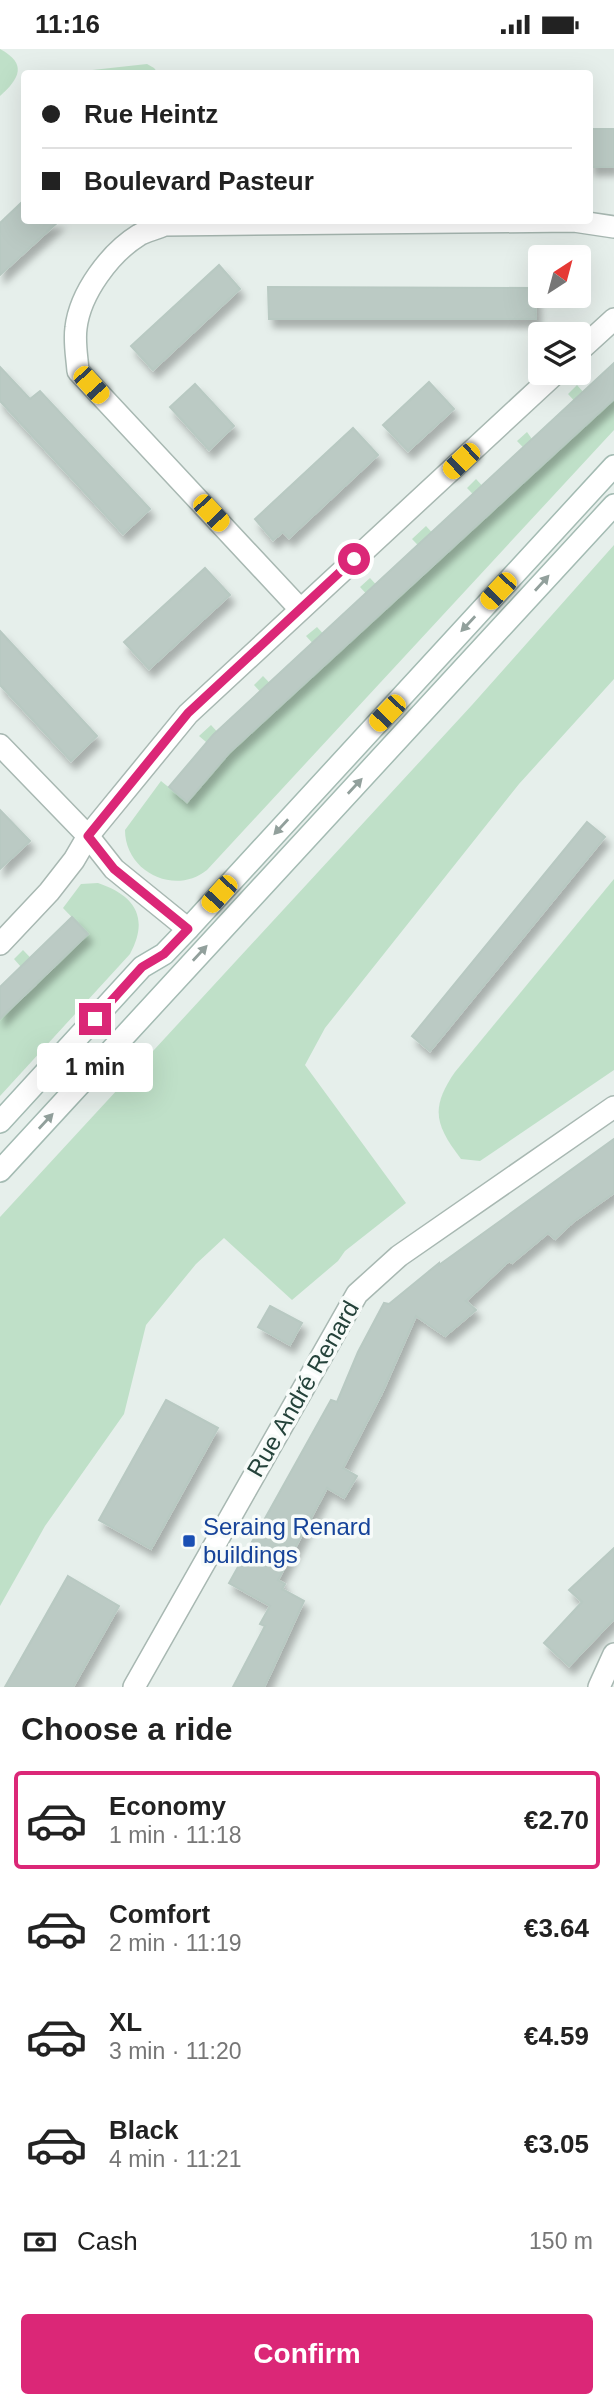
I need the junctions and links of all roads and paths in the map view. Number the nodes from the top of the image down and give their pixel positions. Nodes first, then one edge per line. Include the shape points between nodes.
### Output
1 (266, 224) edge
2 (593, 224) edge
3 (614, 227) edge
4 (614, 319) edge
5 (591, 340) edge
6 (543, 385) edge
7 (614, 466) edge
8 (614, 505) edge
9 (300, 609) junction
10 (0, 745) edge
11 (88, 836) junction
12 (188, 929) junction
13 (0, 944) edge
14 (614, 1107) edge
15 (0, 1122) edge
16 (0, 1171) edge
17 (614, 1654) edge
18 (134, 1687) edge
19 (599, 1687) edge

1 - 9 street via 164,225 139,235 117,253 84,301 76,326 78,371
2 - 3 street
4 - 5 street
6 - 9 street
7 -> 12 street
16 -> 8 street
9 - 11 street via 182,720
10 - 11 street
11 - 12 street via 114,869
11 - 13 street via 47,895
12 - 15 street via 164,954 142,967
14 - 18 street, Rue André Renard via 399,1256 357,1294
17 - 19 street

